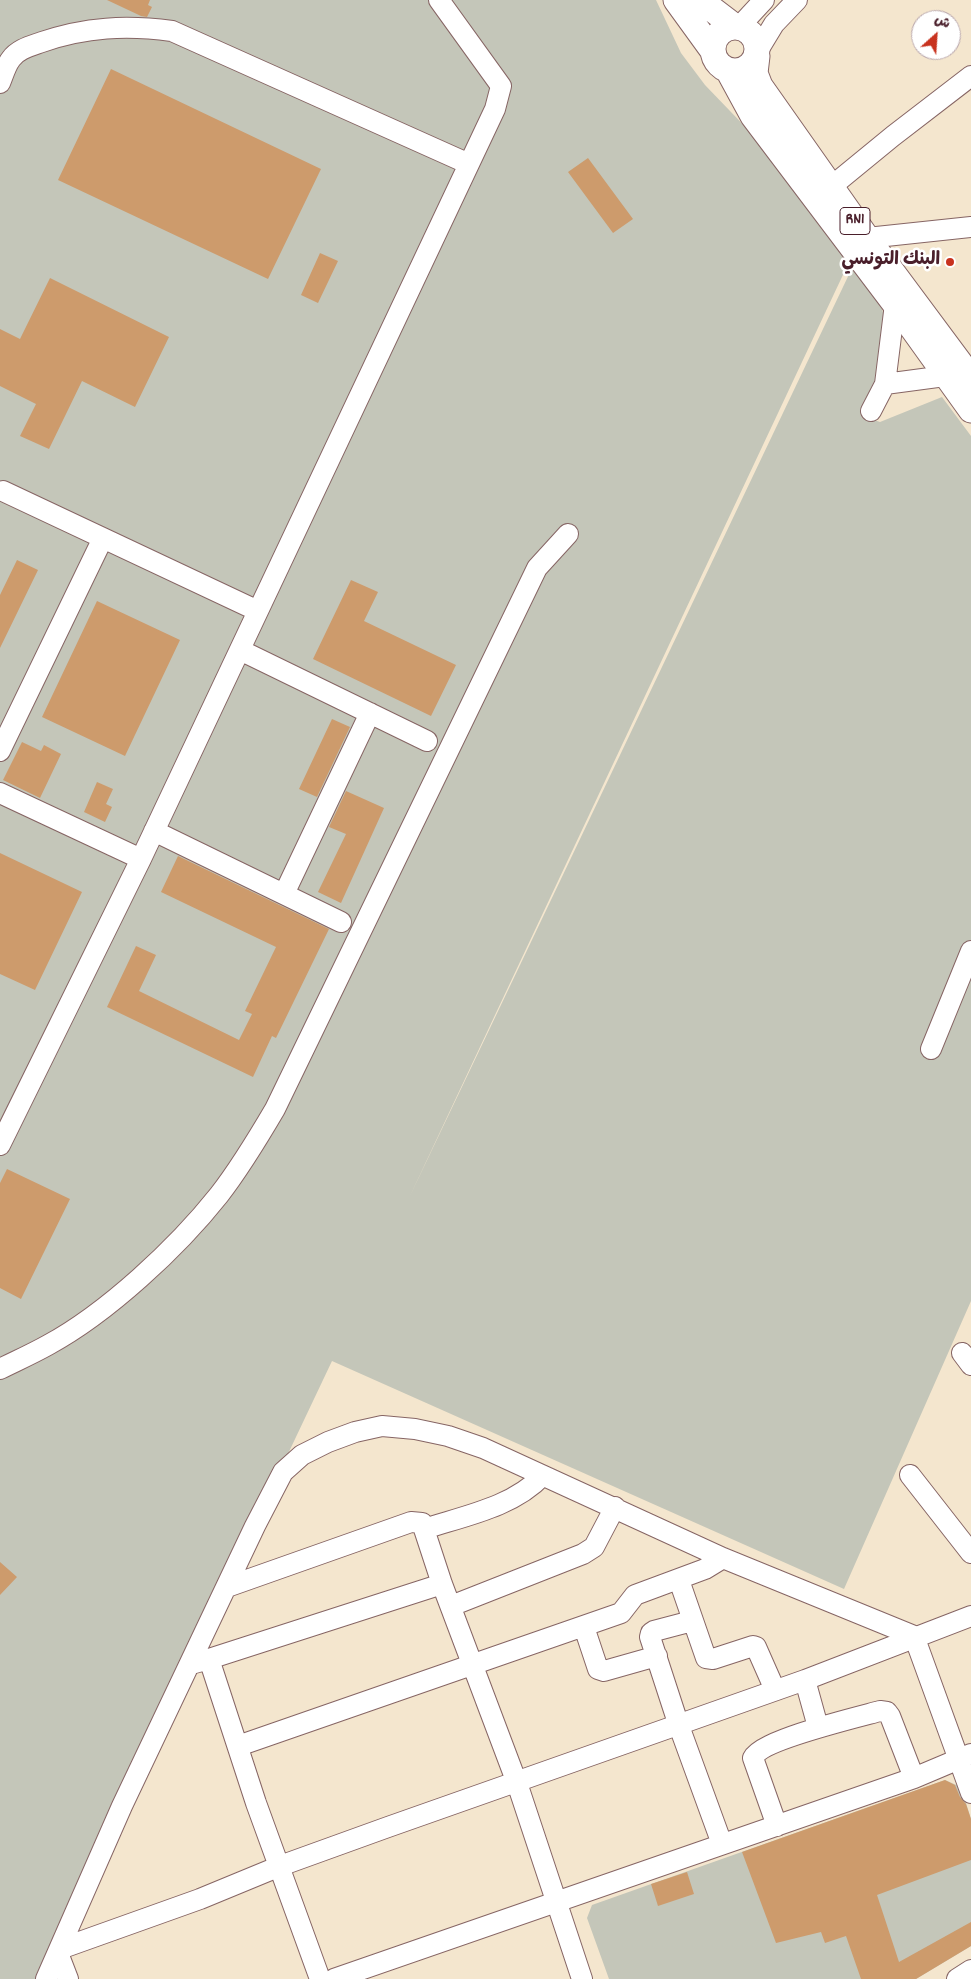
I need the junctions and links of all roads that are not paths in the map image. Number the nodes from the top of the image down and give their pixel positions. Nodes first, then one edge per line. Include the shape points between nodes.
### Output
1 (439, 0) edge
2 (676, 0) edge
3 (700, 0) edge
4 (764, 0) edge
5 (797, 0) edge
6 (736, 27) junction
7 (757, 54) junction
8 (720, 60) junction
9 (971, 76) edge
10 (0, 83) edge
11 (469, 164) junction
12 (832, 186) junction
13 (971, 227) edge
14 (867, 238) junction
15 (895, 304) junction
16 (945, 376) junction
17 (971, 378) edge
18 (885, 384) junction
19 (971, 410) edge
20 (871, 411) dead end
21 (3, 491) dead end
22 (568, 534) dead end
23 (103, 538) junction
24 (258, 611) junction
25 (240, 650) junction
26 (370, 713) junction
27 (427, 741) dead end
28 (0, 751) edge
29 (0, 793) edge
30 (154, 831) junction
31 (141, 859) junction
32 (284, 894) junction
33 (341, 922) dead end
34 (971, 951) edge
35 (930, 1049) dead end
36 (0, 1144) edge
37 (0, 1369) edge
38 (910, 1475) dead end
39 (542, 1476) junction
40 (615, 1507) junction
41 (424, 1529) junction
42 (971, 1553) edge
43 (722, 1558) junction
44 (678, 1580) junction
45 (442, 1584) junction
46 (226, 1586) junction
47 (451, 1606) junction
48 (971, 1616) edge
49 (692, 1620) junction
50 (584, 1627) junction
51 (914, 1636) junction
52 (657, 1656) junction
53 (200, 1662) junction
54 (473, 1664) junction
55 (805, 1680) junction
56 (775, 1690) junction
57 (679, 1726) junction
58 (818, 1727) junction
59 (238, 1746) junction
60 (965, 1756) edge
61 (914, 1778) junction
62 (517, 1783) junction
63 (971, 1793) edge
64 (776, 1826) junction
65 (722, 1844) junction
66 (280, 1866) junction
67 (555, 1901) junction
68 (59, 1951) junction
69 (971, 1970) edge
70 (46, 1979) edge
71 (68, 1979) edge
72 (320, 1979) edge
73 (334, 1979) edge
74 (582, 1979) edge
75 (957, 1979) edge

1 - 11 street via 501,86 495,109
2 - 8 main road, RN1
3 - 6 main road, RN1
4 - 6 street
5 - 7 street via 774,24
6 - 7 main road, RN1 via 751,33
6 - 8 main road via 727,28 716,37
7 - 8 main road via 748,67 735,71
7 - 12 main road, RN1 via 756,73 760,86
8 - 15 main road, RN1 via 753,116
9 - 12 street
10 - 11 street via 11,59 22,49 50,40 105,27 172,31
11 - 24 street
12 - 14 main road, RN1
13 - 14 street
14 - 17 main road, RN1
15 - 16 main road, RN1
15 - 18 street
16 - 18 street
16 - 19 main road, RN1
18 - 20 street
21 - 23 street
22 - 37 street via 537,568 279,1100 254,1145 219,1195 140,1277 49,1345
23 - 24 street
23 - 28 street
24 - 25 street
25 - 26 street
25 - 30 street
26 - 27 street
26 - 32 street
29 - 31 street
30 - 31 street
30 - 32 street
31 - 36 street
32 - 33 street
34 - 35 street
38 - 42 street
39 - 40 street
39 - 41 street via 515,1498
39 - 46 street via 483,1448 415,1428 382,1426 355,1432 302,1455 283,1472
40 - 43 street
40 - 47 street via 594,1547 583,1554
41 - 45 street
41 - 46 street via 419,1521 411,1522
43 - 44 street
43 - 51 street
44 - 49 street
44 - 50 street via 635,1595 621,1613
45 - 47 street
45 - 53 street
46 - 53 street
47 - 54 street
48 - 51 street
49 - 52 street via 651,1633
49 - 56 street via 706,1658 756,1647
50 - 52 street via 598,1669 604,1671
50 - 54 street
51 - 55 street
51 - 60 street
52 - 57 street
53 - 59 street
53 - 68 street via 122,1806
54 - 59 street
54 - 62 street
55 - 56 street
55 - 58 street
56 - 57 street
57 - 62 street
57 - 65 street
58 - 61 street via 886,1712
58 - 64 street via 761,1750 753,1758
59 - 66 street
60 - 61 street
60 - 63 street
61 - 64 street
62 - 66 street
62 - 67 street
64 - 65 street
65 - 67 street
66 - 68 street
66 - 72 street
67 - 73 street
67 - 74 street
68 - 70 street
68 - 71 street
69 - 75 street

